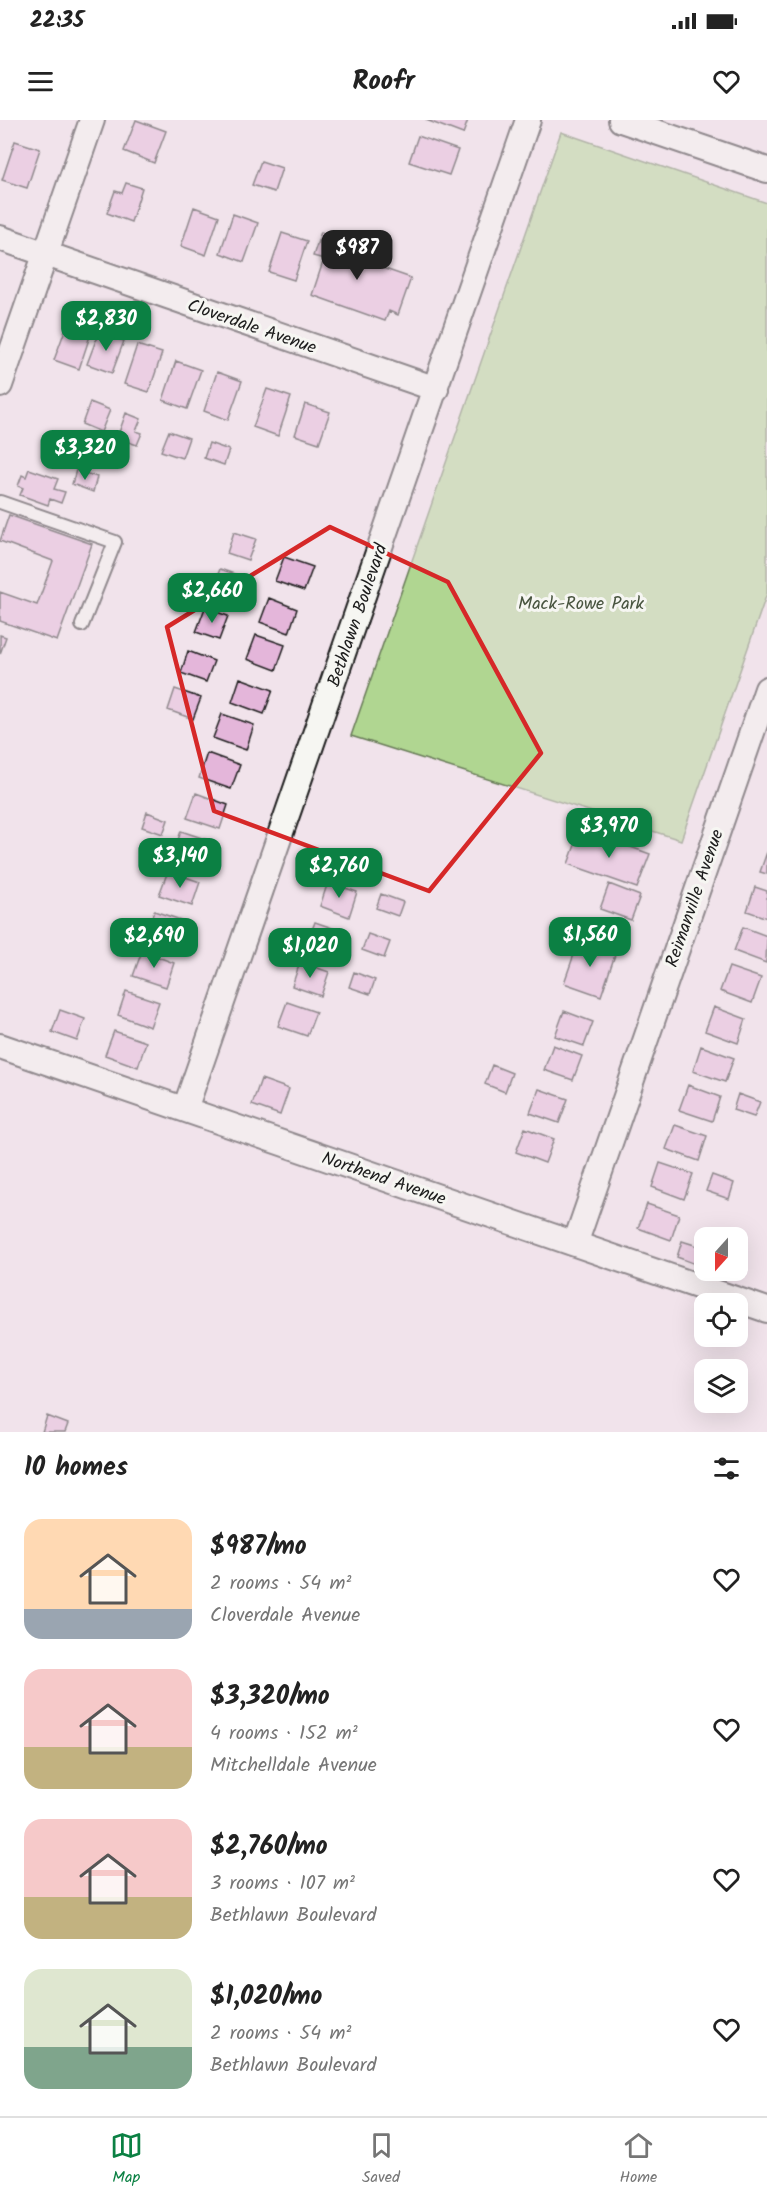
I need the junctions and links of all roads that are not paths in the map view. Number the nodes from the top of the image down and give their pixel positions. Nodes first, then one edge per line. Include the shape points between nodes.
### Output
1 (92, 120) edge
2 (528, 120) edge
3 (621, 120) edge
4 (767, 170) edge
5 (0, 238) edge
6 (45, 255) junction
7 (0, 385) edge
8 (436, 389) junction
9 (0, 502) edge
10 (82, 625) dead end
11 (767, 689) edge
12 (0, 1046) edge
13 (185, 1109) junction
14 (575, 1244) junction
15 (767, 1310) edge

1 - 6 street
2 - 8 street, Bethlawn Boulevard
3 - 4 street
5 - 6 street, Cloverdale Avenue
6 - 7 street
6 - 8 street, Cloverdale Avenue
8 - 13 street, Bethlawn Boulevard
9 - 10 lane via 115,542
11 - 14 street, Reimanville Avenue
12 - 13 street, Northend Avenue
13 - 14 street, Northend Avenue
14 - 15 street, Northend Avenue

